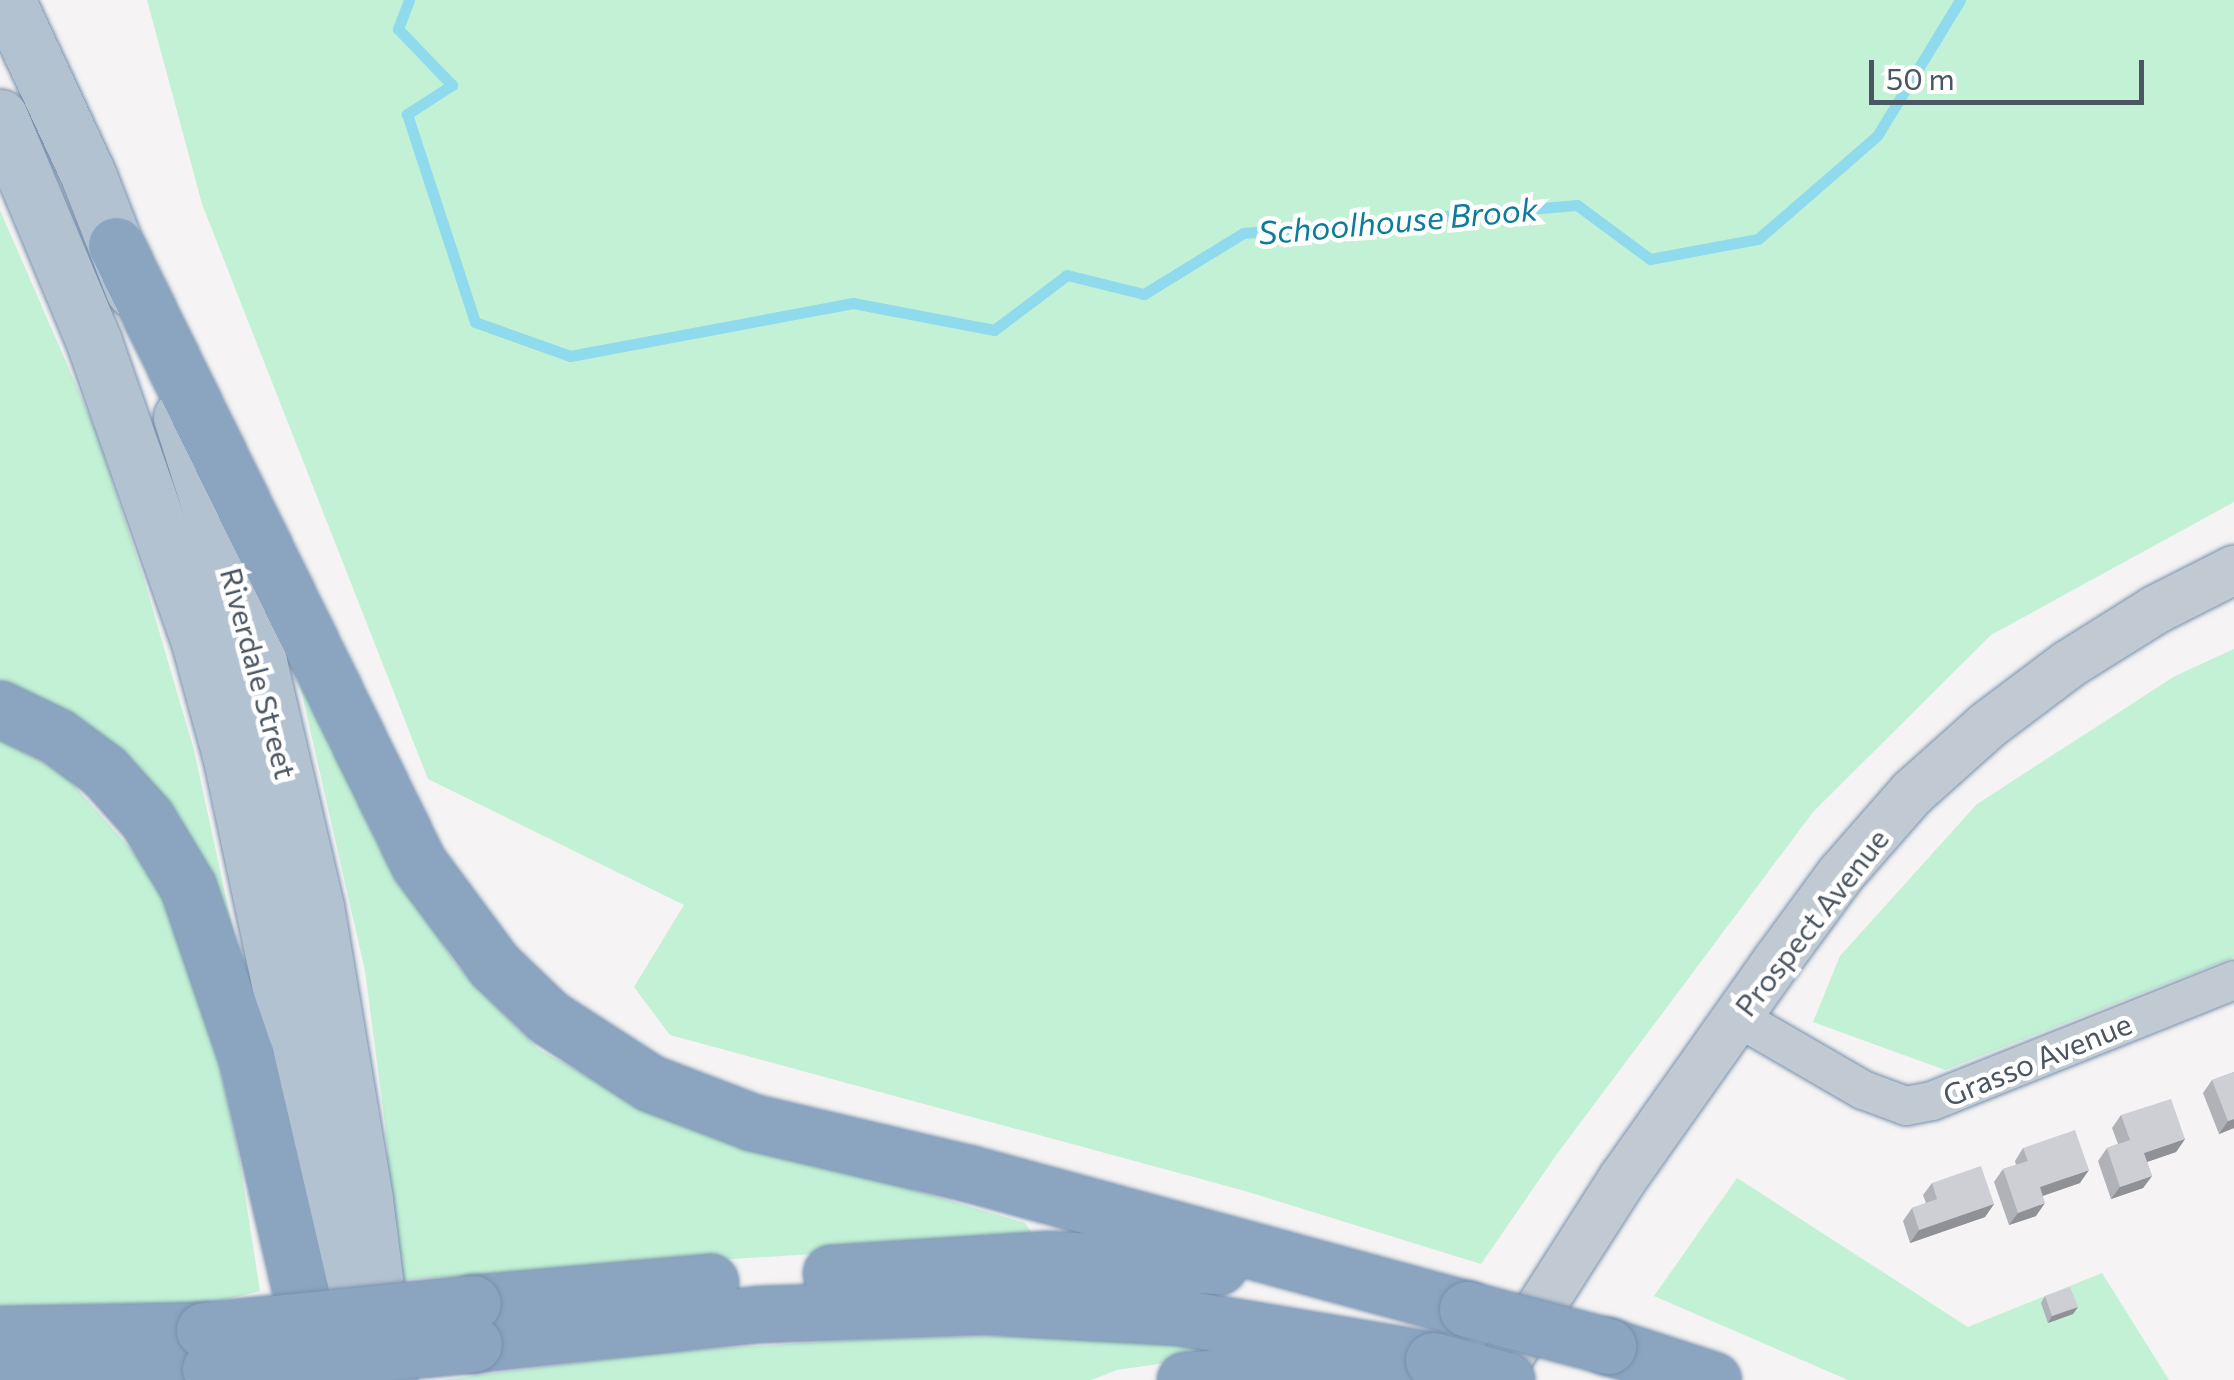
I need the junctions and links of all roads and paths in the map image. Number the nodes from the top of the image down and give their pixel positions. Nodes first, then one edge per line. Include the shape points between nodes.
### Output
1 (8, 0) edge
2 (0, 117) edge
3 (116, 245) junction
4 (2234, 570) edge
5 (0, 709) edge
6 (2234, 980) edge
7 (1737, 1018) junction
8 (1361, 1284) junction
9 (474, 1323) junction
10 (0, 1334) edge
11 (207, 1350) junction
12 (1443, 1372) edge
13 (0, 1379) edge
14 (26, 1380) edge
15 (50, 1380) edge
16 (322, 1380) edge
17 (333, 1380) edge
18 (388, 1380) edge
19 (1185, 1380) edge
20 (1494, 1380) edge
21 (1506, 1380) edge
22 (1714, 1380) edge

1 - 3 main road, Riverdale Street
2 - 17 main road, Riverdale Street via 132,441 230,759 282,997
3 - 8 highway via 419,864 494,965 548,1017 650,1083 752,1122 1001,1182
3 - 18 main road, Riverdale Street via 198,468 284,760 339,1035
4 - 7 street, Prospect Avenue via 2069,664 1962,748 1841,874
5 - 16 highway via 58,737 104,771 156,832 188,887 246,1056
6 - 7 street, Grasso Avenue via 1906,1106 1863,1090
7 - 20 street, Prospect Avenue via 1624,1177
8 - 9 highway via 1253,1268 1049,1259
8 - 22 highway, bridge
9 - 11 highway, bridge
9 - 12 highway via 983,1306 1178,1317
10 - 11 highway via 93,1336
11 - 15 highway
12 - 19 highway
12 - 21 highway, bridge
13 - 14 highway

